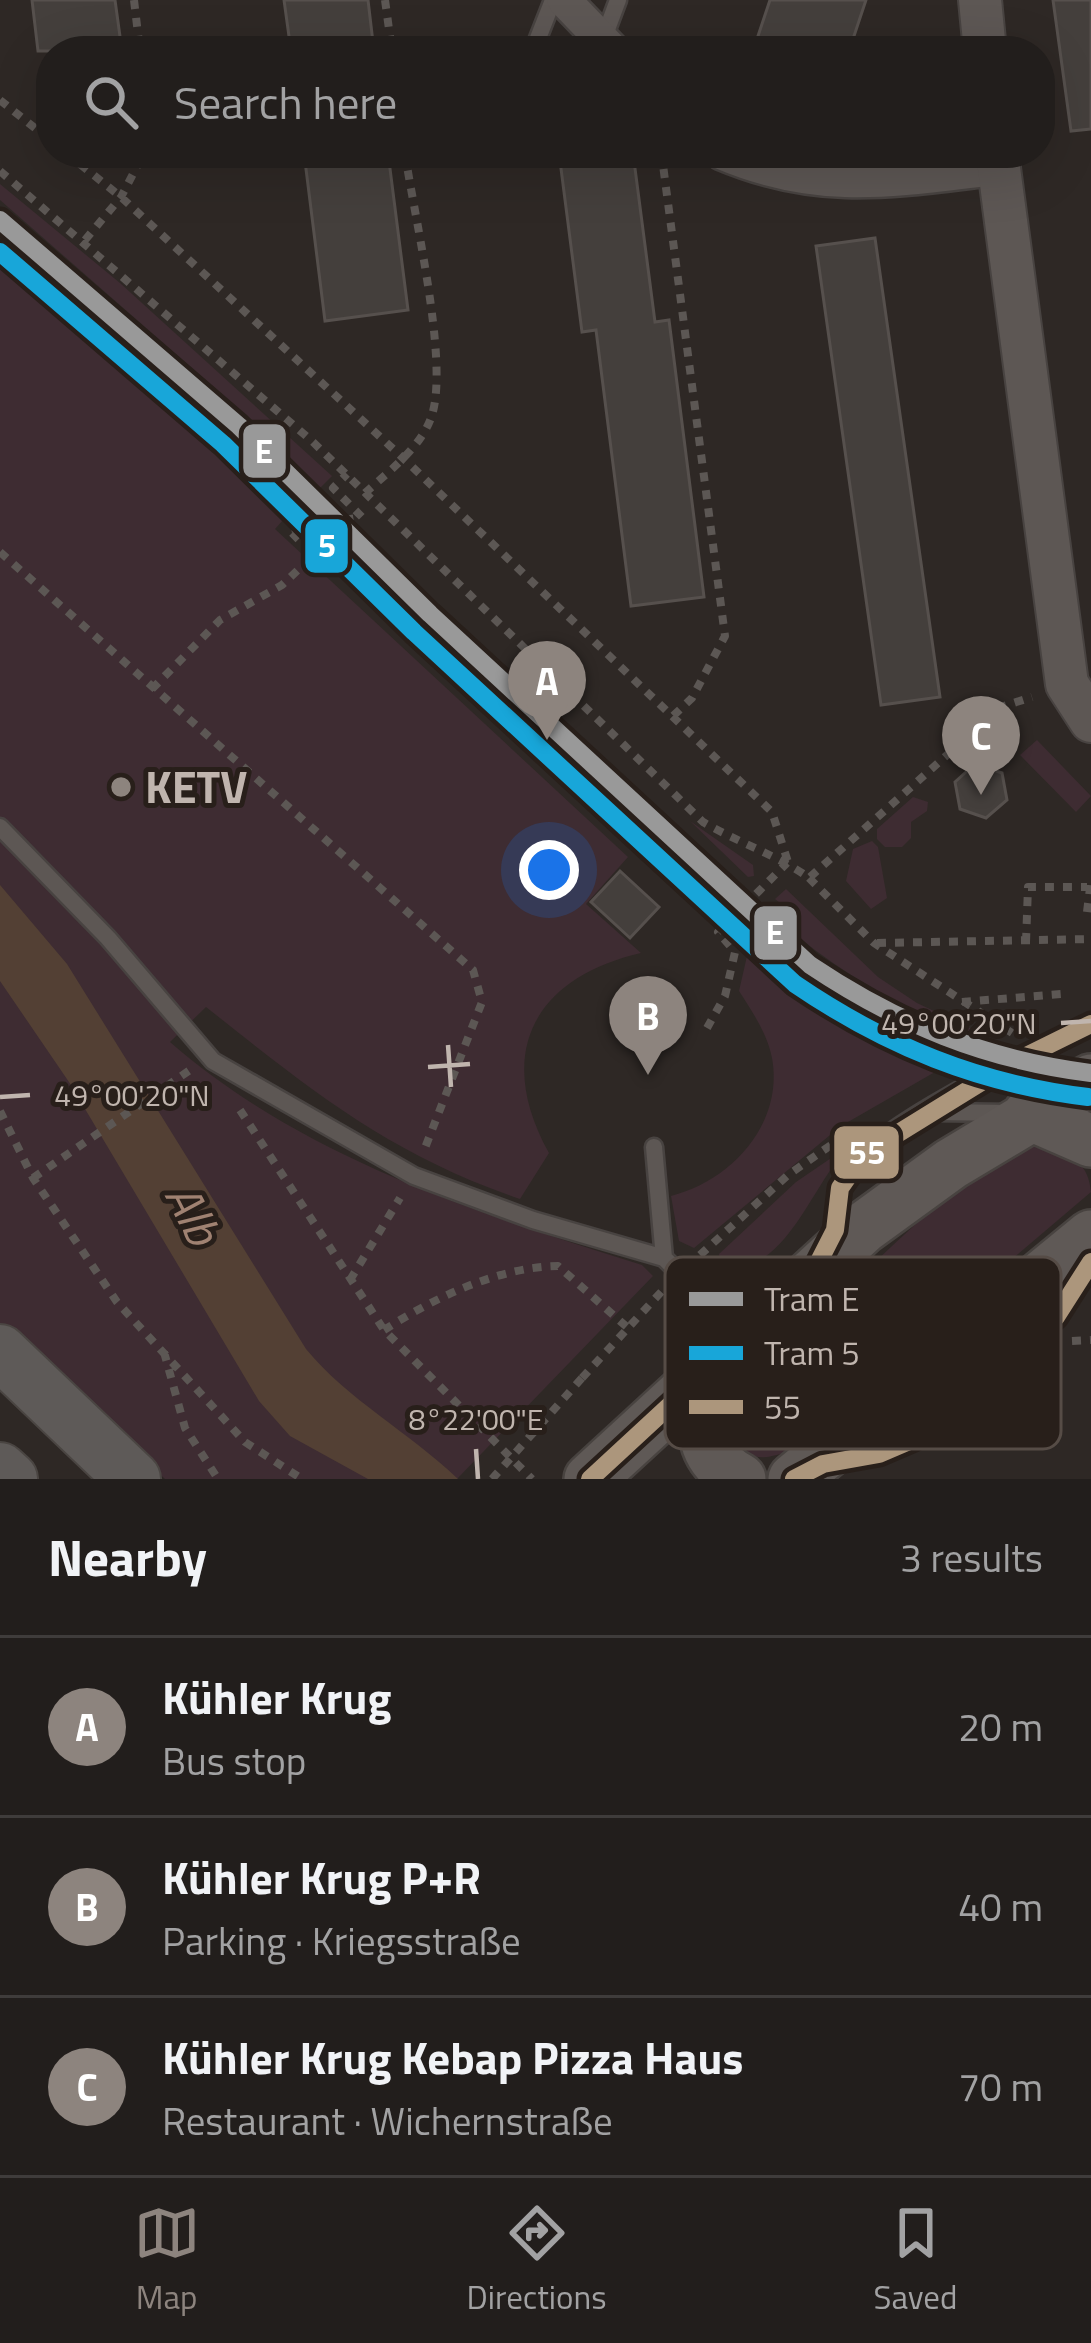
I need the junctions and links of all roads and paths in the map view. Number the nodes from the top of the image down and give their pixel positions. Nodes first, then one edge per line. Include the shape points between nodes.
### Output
1 (134, 0) edge
2 (386, 0) edge
3 (553, 0) edge
4 (564, 0) edge
5 (618, 0) edge
6 (980, 0) edge
7 (138, 36) edge
8 (390, 36) edge
9 (539, 36) edge
10 (598, 36) edge
11 (610, 36) edge
12 (984, 36) edge
13 (0, 100) edge
14 (36, 129) edge
15 (85, 168) edge
16 (136, 168) edge
17 (407, 168) edge
18 (663, 168) edge
19 (757, 168) edge
20 (940, 168) edge
21 (999, 168) edge
22 (0, 171) edge
23 (121, 197) junction
24 (85, 240) junction
25 (403, 458) junction
26 (347, 474) junction
27 (365, 494) junction
28 (0, 552) edge
29 (1067, 684) junction
30 (152, 689) junction
31 (674, 716) junction
32 (1091, 722) edge
33 (0, 827) edge
34 (788, 862) junction
35 (808, 878) junction
36 (1089, 883) edge
37 (1087, 912) dead end
38 (1091, 939) edge
39 (1026, 942) junction
40 (874, 943) junction
41 (1062, 994) dead end
42 (960, 1002) junction
43 (1091, 1024) edge
44 (707, 1028) dead end
45 (1019, 1037) dead end
46 (213, 1061) junction
47 (182, 1076) dead end
48 (1091, 1080) edge
49 (0, 1111) edge
50 (927, 1112) junction
51 (1029, 1114) junction
52 (1091, 1141) edge
53 (654, 1147) dead end
54 (414, 1176) junction
55 (33, 1178) junction
56 (1091, 1236) edge
57 (821, 1257) edge
58 (832, 1257) edge
59 (664, 1258) joint
60 (1061, 1260) edge
61 (1091, 1262) edge
62 (350, 1280) junction
63 (665, 1289) edge
64 (1061, 1309) edge
65 (628, 1328) junction
66 (384, 1330) junction
67 (163, 1351) junction
68 (0, 1352) edge
69 (665, 1406) edge
70 (710, 1449) edge
71 (828, 1449) edge
72 (891, 1449) edge
73 (0, 1470) edge
74 (122, 1476) edge
75 (795, 1476) edge
76 (10, 1479) edge
77 (218, 1479) edge
78 (302, 1479) edge
79 (492, 1479) edge
80 (532, 1479) edge
81 (590, 1479) edge
82 (740, 1479) edge

1 - 7 path
2 - 8 path
3 - 9 lane
4 - 10 street
5 - 11 lane
6 - 12 street
13 - 14 path
15 - 23 path
16 - 23 path
17 - 25 path via 438,379 431,417
18 - 31 path via 725,636
19 - 20 street via 825,184
21 - 29 street
22 - 24 path
23 - 24 path
23 - 25 path
24 - 26 path
25 - 27 path
25 - 31 path
26 - 27 path
26 - 30 path via 333,488 362,517 288,529 314,555 270,593 220,620
27 - 34 path via 703,822
28 - 30 path
29 - 32 street
29 - 35 path via 1001,706
30 - 54 path via 473,970 482,1002
31 - 34 path via 772,812
33 - 46 lane
34 - 35 path
34 - 44 path via 718,932 735,952
35 - 40 path
36 - 37 path
36 - 39 path via 1028,887
38 - 39 path
39 - 40 path
40 - 42 path
41 - 42 path
42 - 45 path
43 - 50 lane
46 - 54 lane
46 - 62 path
47 - 55 path
48 - 51 main road
49 - 55 path
50 - 51 lane
50 - 57 lane via 848,1171
51 - 52 main road
51 - 58 main road via 902,1198
53 - 59 lane
54 - 59 lane
54 - 62 path
55 - 67 path via 117,1302
56 - 60 main road
61 - 64 lane
62 - 66 path
63 - 65 path
65 - 66 path via 558,1266 522,1267
65 - 79 path, bridge
66 - 80 path
67 - 77 path via 185,1428
67 - 78 path via 245,1442
68 - 74 highway
69 - 81 main road
70 - 82 main road
71 - 75 main road
72 - 75 lane
73 - 76 highway

